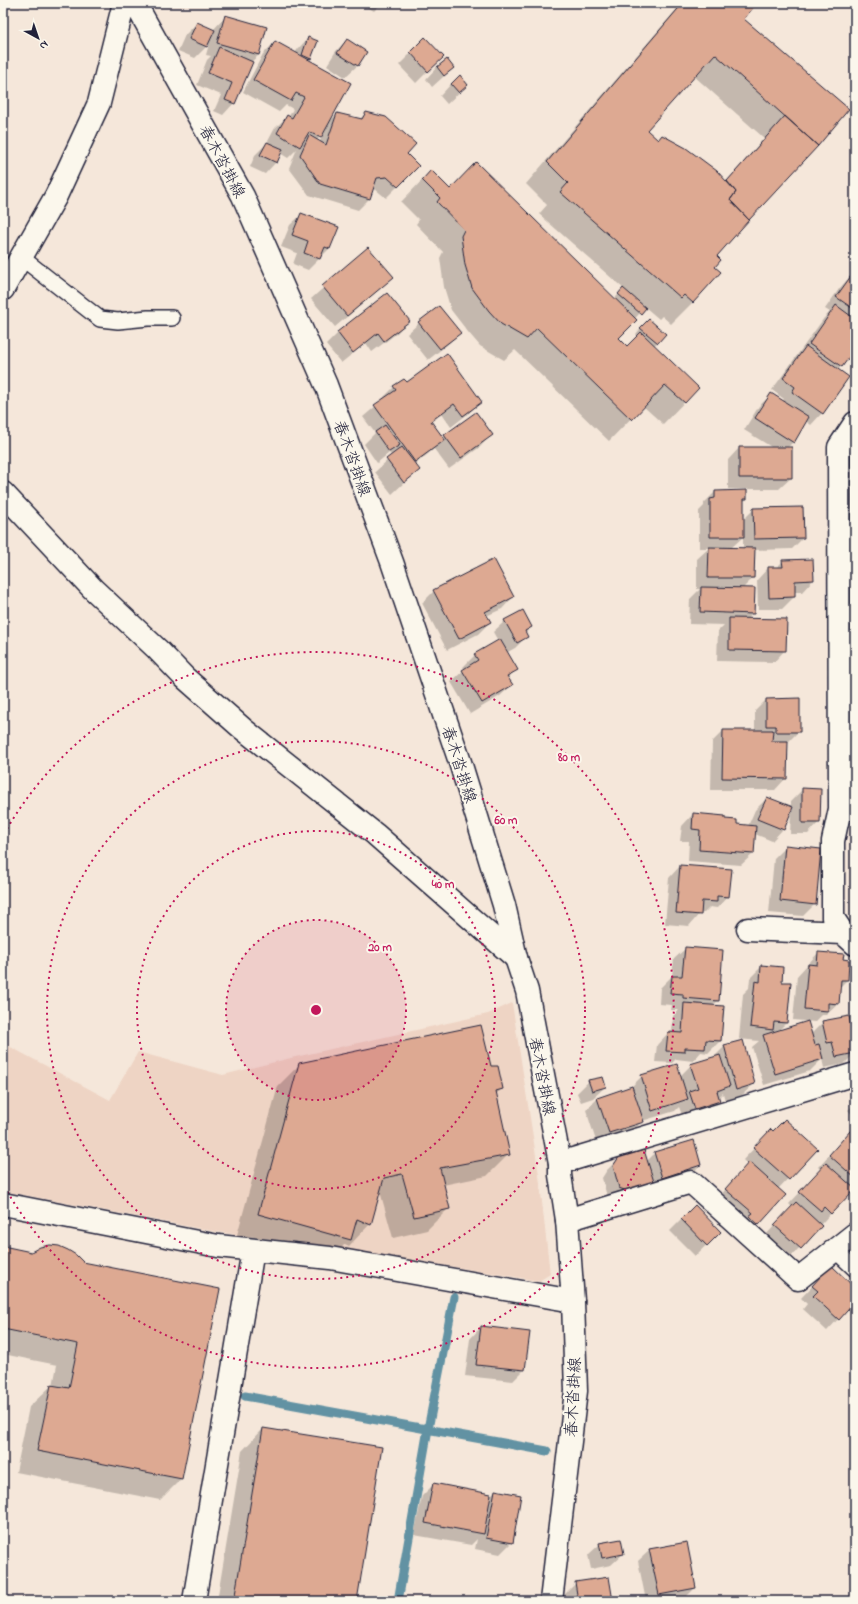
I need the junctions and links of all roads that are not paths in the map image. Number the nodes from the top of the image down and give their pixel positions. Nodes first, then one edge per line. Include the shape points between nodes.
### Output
1 (124, 3) edge
2 (135, 3) edge
3 (22, 258) junction
4 (3, 289) edge
5 (172, 318) dead end
6 (855, 423) edge
7 (3, 493) edge
8 (847, 809) edge
9 (748, 929) dead end
10 (849, 939) edge
11 (516, 958) junction
12 (855, 1074) edge
13 (560, 1163) junction
14 (3, 1204) edge
15 (567, 1220) junction
16 (855, 1234) edge
17 (253, 1250) junction
18 (835, 1250) junction
19 (855, 1269) edge
20 (573, 1301) junction
21 (194, 1601) edge
22 (551, 1601) edge

1 - 3 street via 99,103 56,196
2 - 11 street, 春木沓掛線 via 243,196 326,385 392,562 460,762 504,905
3 - 4 street
3 - 5 lane via 100,319 118,321
6 - 8 street via 839,447
7 - 11 street via 93,589 184,677 243,730 375,834
8 - 10 street via 833,841 833,918
9 - 10 street
11 - 13 street, 春木沓掛線 via 527,991
12 - 13 street
13 - 15 street, 春木沓掛線
14 - 17 street via 218,1246
15 - 18 street via 691,1182 798,1278
15 - 20 street, 春木沓掛線
16 - 18 street
17 - 20 street via 330,1258
17 - 21 street
18 - 19 lane
20 - 22 street, 春木沓掛線 via 576,1391

